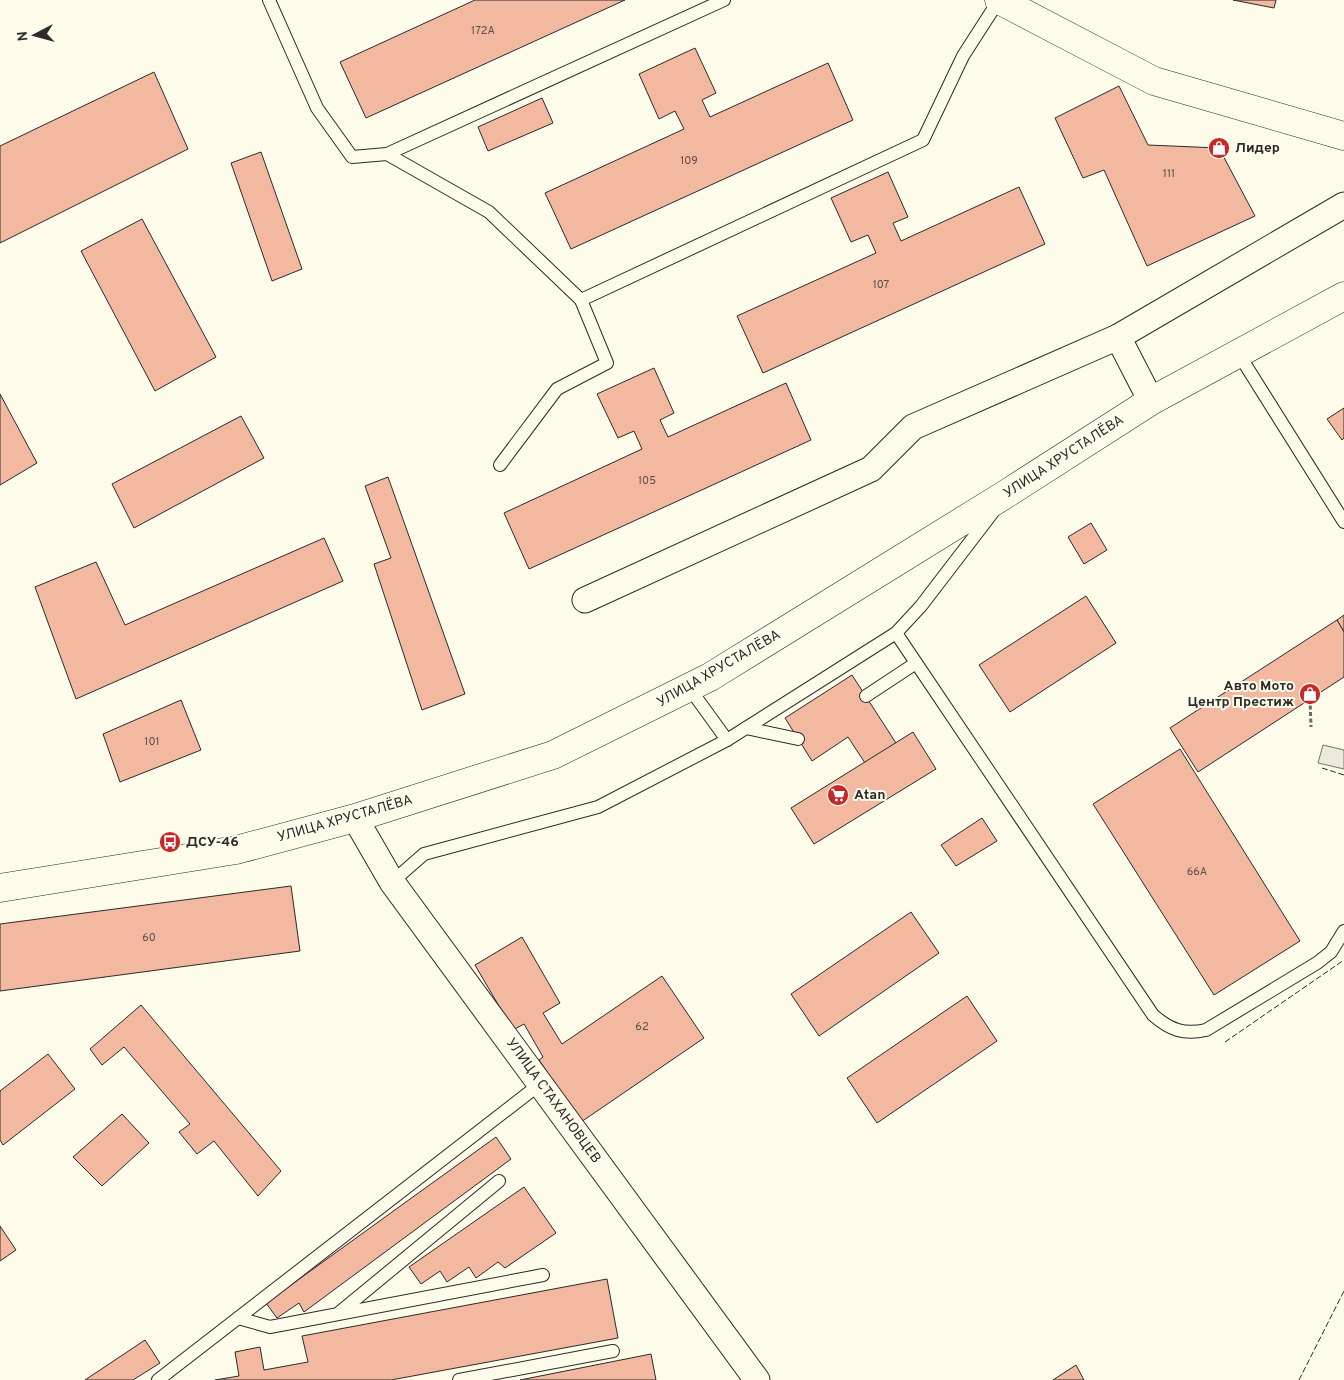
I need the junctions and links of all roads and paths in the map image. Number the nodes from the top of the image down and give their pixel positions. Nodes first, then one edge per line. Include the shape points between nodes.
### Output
1 (269, 0) edge
2 (724, 0) edge
3 (999, 0) edge
4 (1344, 136) edge
5 (387, 154) junction
6 (1344, 205) edge
7 (1344, 296) edge
8 (581, 300) junction
9 (1118, 337) junction
10 (1238, 353) junction
11 (1151, 401) junction
12 (500, 465) dead end
13 (1006, 494) junction
14 (1344, 522) edge
15 (585, 600) dead end
16 (896, 633) junction
17 (916, 664) junction
18 (690, 688) junction
19 (866, 696) dead end
20 (1310, 699) dead end
21 (1311, 727) dead end
22 (746, 728) junction
23 (798, 739) dead end
24 (727, 740) junction
25 (355, 818) junction
26 (392, 882) junction
27 (0, 888) edge
28 (1344, 931) edge
29 (540, 1084) junction
30 (499, 1181) dead end
31 (543, 1275) dead end
32 (338, 1314) junction
33 (238, 1318) junction
34 (613, 1351) dead end
35 (162, 1379) edge
36 (459, 1380) edge
37 (757, 1380) edge

1 - 5 lane via 317,108 352,157
2 - 5 lane
3 - 4 main road via 1154,81
3 - 8 lane via 963,56 923,140
5 - 8 lane via 489,212
6 - 9 street
7 - 10 main road, УЛИЦА ХРУСТАЛЁВА
8 - 12 lane via 608,363 557,389
9 - 11 street
9 - 15 street via 913,427 871,469
10 - 11 main road, УЛИЦА ХРУСТАЛЁВА
10 - 14 lane
11 - 13 main road, УЛИЦА ХРУСТАЛЁВА
13 - 16 lane via 921,606
13 - 18 main road, УЛИЦА ХРУСТАЛЁВА
16 - 17 lane
16 - 22 lane
17 - 19 lane
17 - 28 lane via 1147,1007 1164,1025 1192,1033 1206,1030 1318,963
18 - 24 lane
18 - 25 main road, УЛИЦА ХРУСТАЛЁВА via 553,755
20 - 21 path
22 - 23 lane
22 - 24 lane
24 - 26 lane via 598,807 424,854
25 - 26 street, УЛИЦА СТАХАНОВЦЕВ
25 - 27 main road, УЛИЦА ХРУСТАЛЁВА via 236,850
26 - 29 street, УЛИЦА СТАХАНОВЦЕВ
29 - 33 lane
29 - 37 street, УЛИЦА СТАХАНОВЦЕВ
30 - 32 lane
31 - 32 lane
32 - 33 lane via 270,1327
33 - 35 lane
34 - 36 lane

